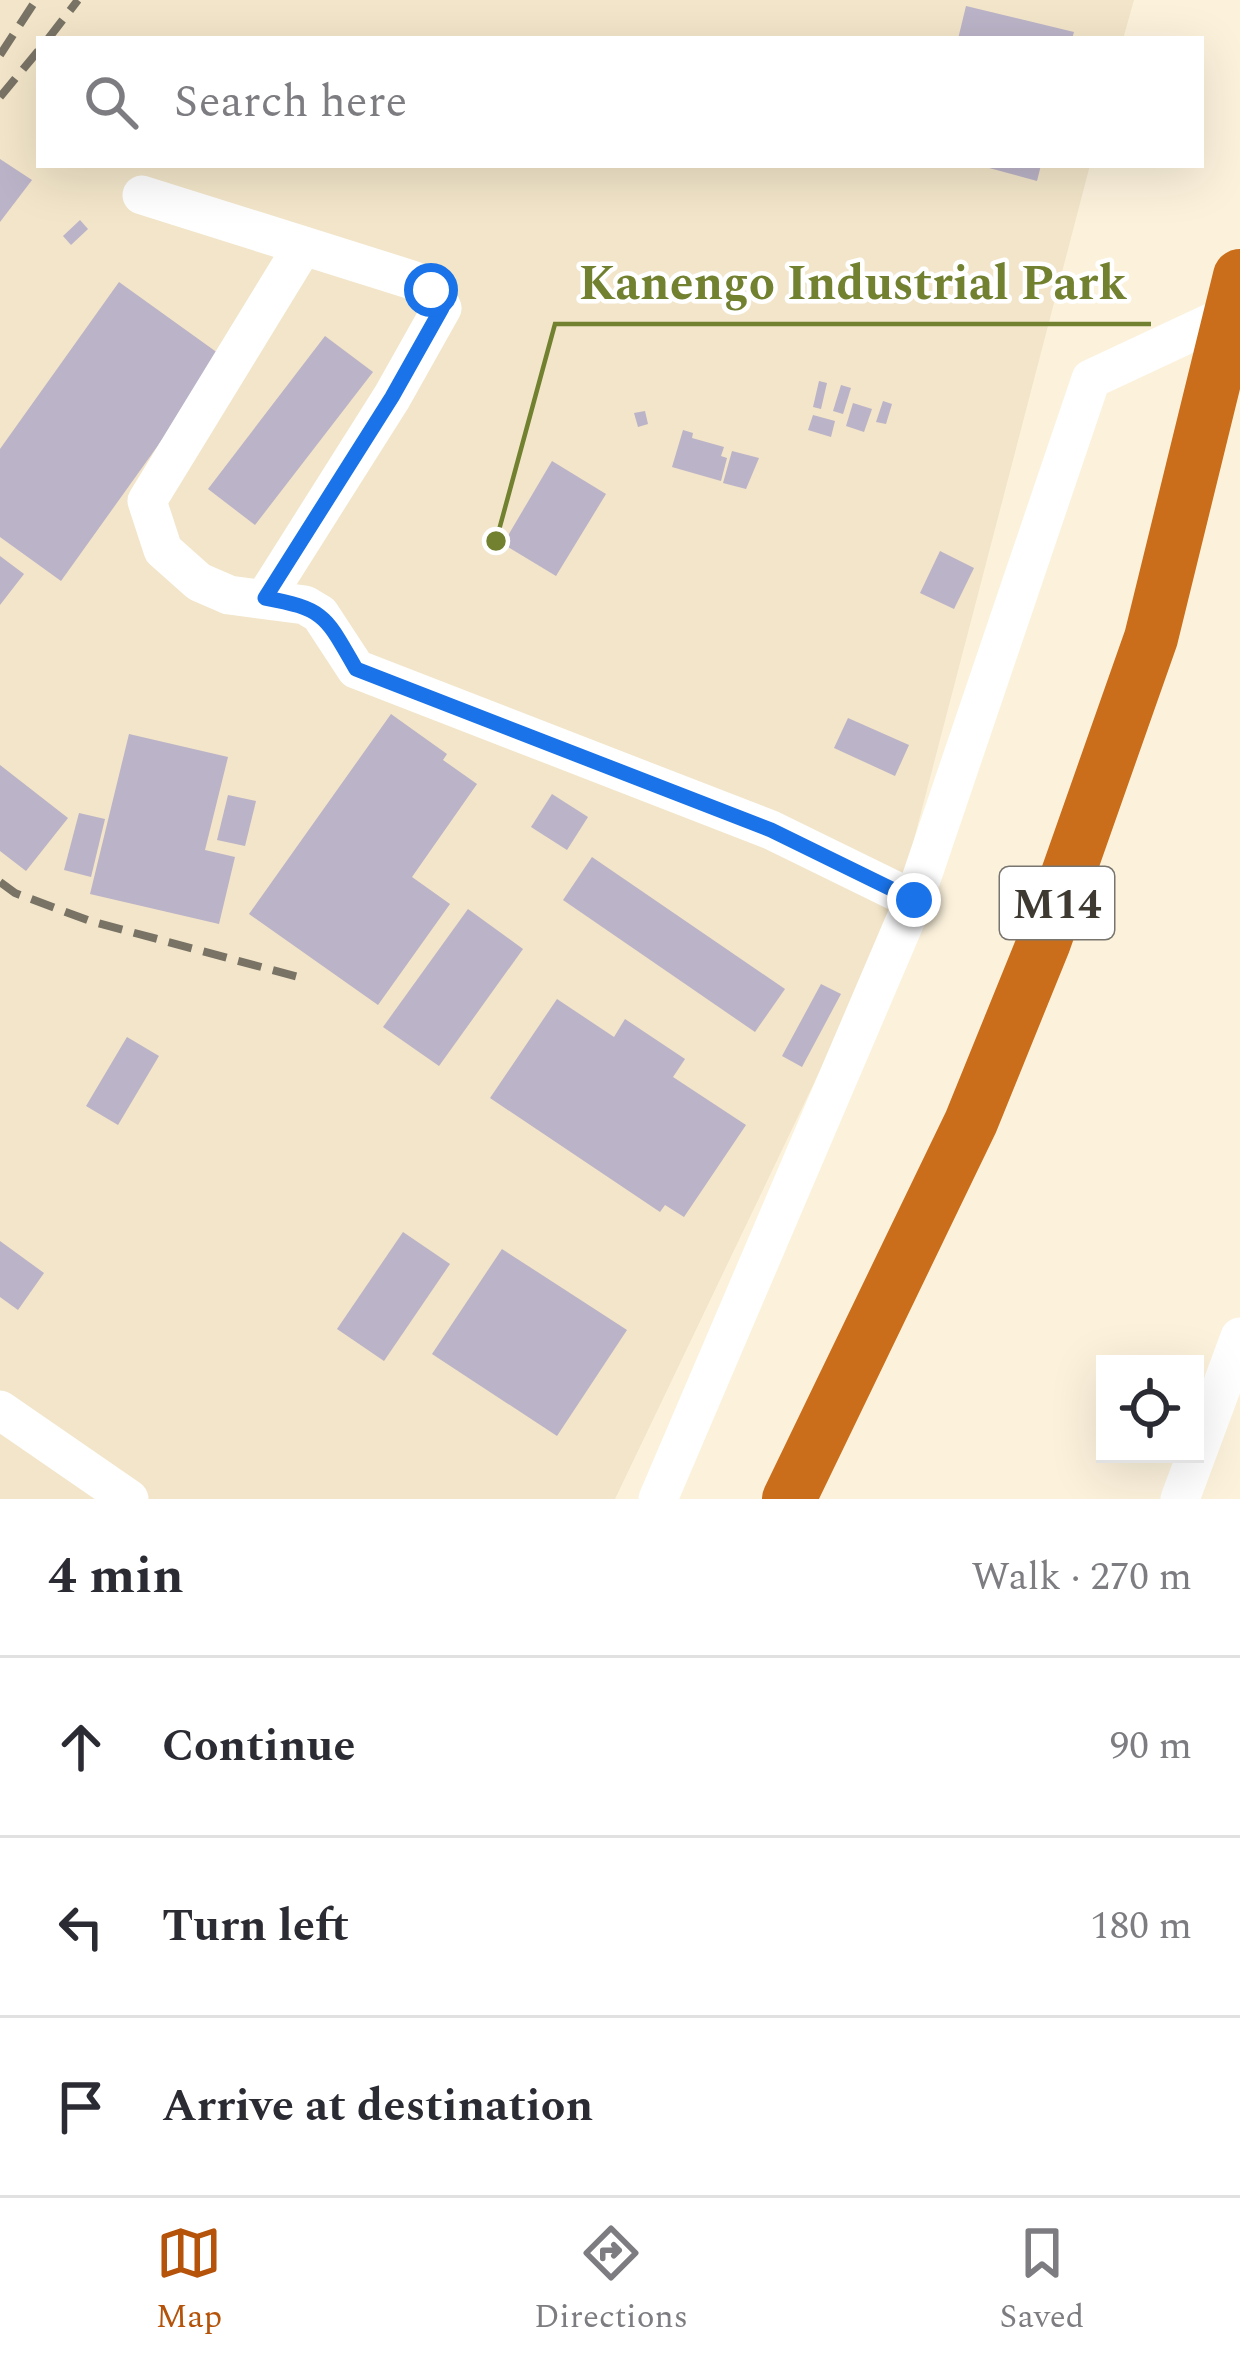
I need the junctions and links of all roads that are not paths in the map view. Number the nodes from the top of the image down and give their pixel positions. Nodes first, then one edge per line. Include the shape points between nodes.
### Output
1 (142, 195) dead end
2 (303, 246) junction
3 (1235, 295) edge
4 (265, 598) junction
5 (914, 900) junction
6 (1240, 1337) edge
7 (0, 1410) edge
8 (129, 1499) edge
9 (658, 1499) edge
10 (790, 1499) edge
11 (1180, 1499) edge

1 - 2 lane
2 - 4 lane via 148,501 164,550 199,581 229,595
2 - 4 lane via 412,280 442,308
3 - 5 lane via 1091,379
3 - 10 highway, M14 via 1151,638 1044,941 971,1122
4 - 5 lane via 320,614 356,669 771,830
5 - 9 lane
6 - 11 lane
7 - 8 lane

